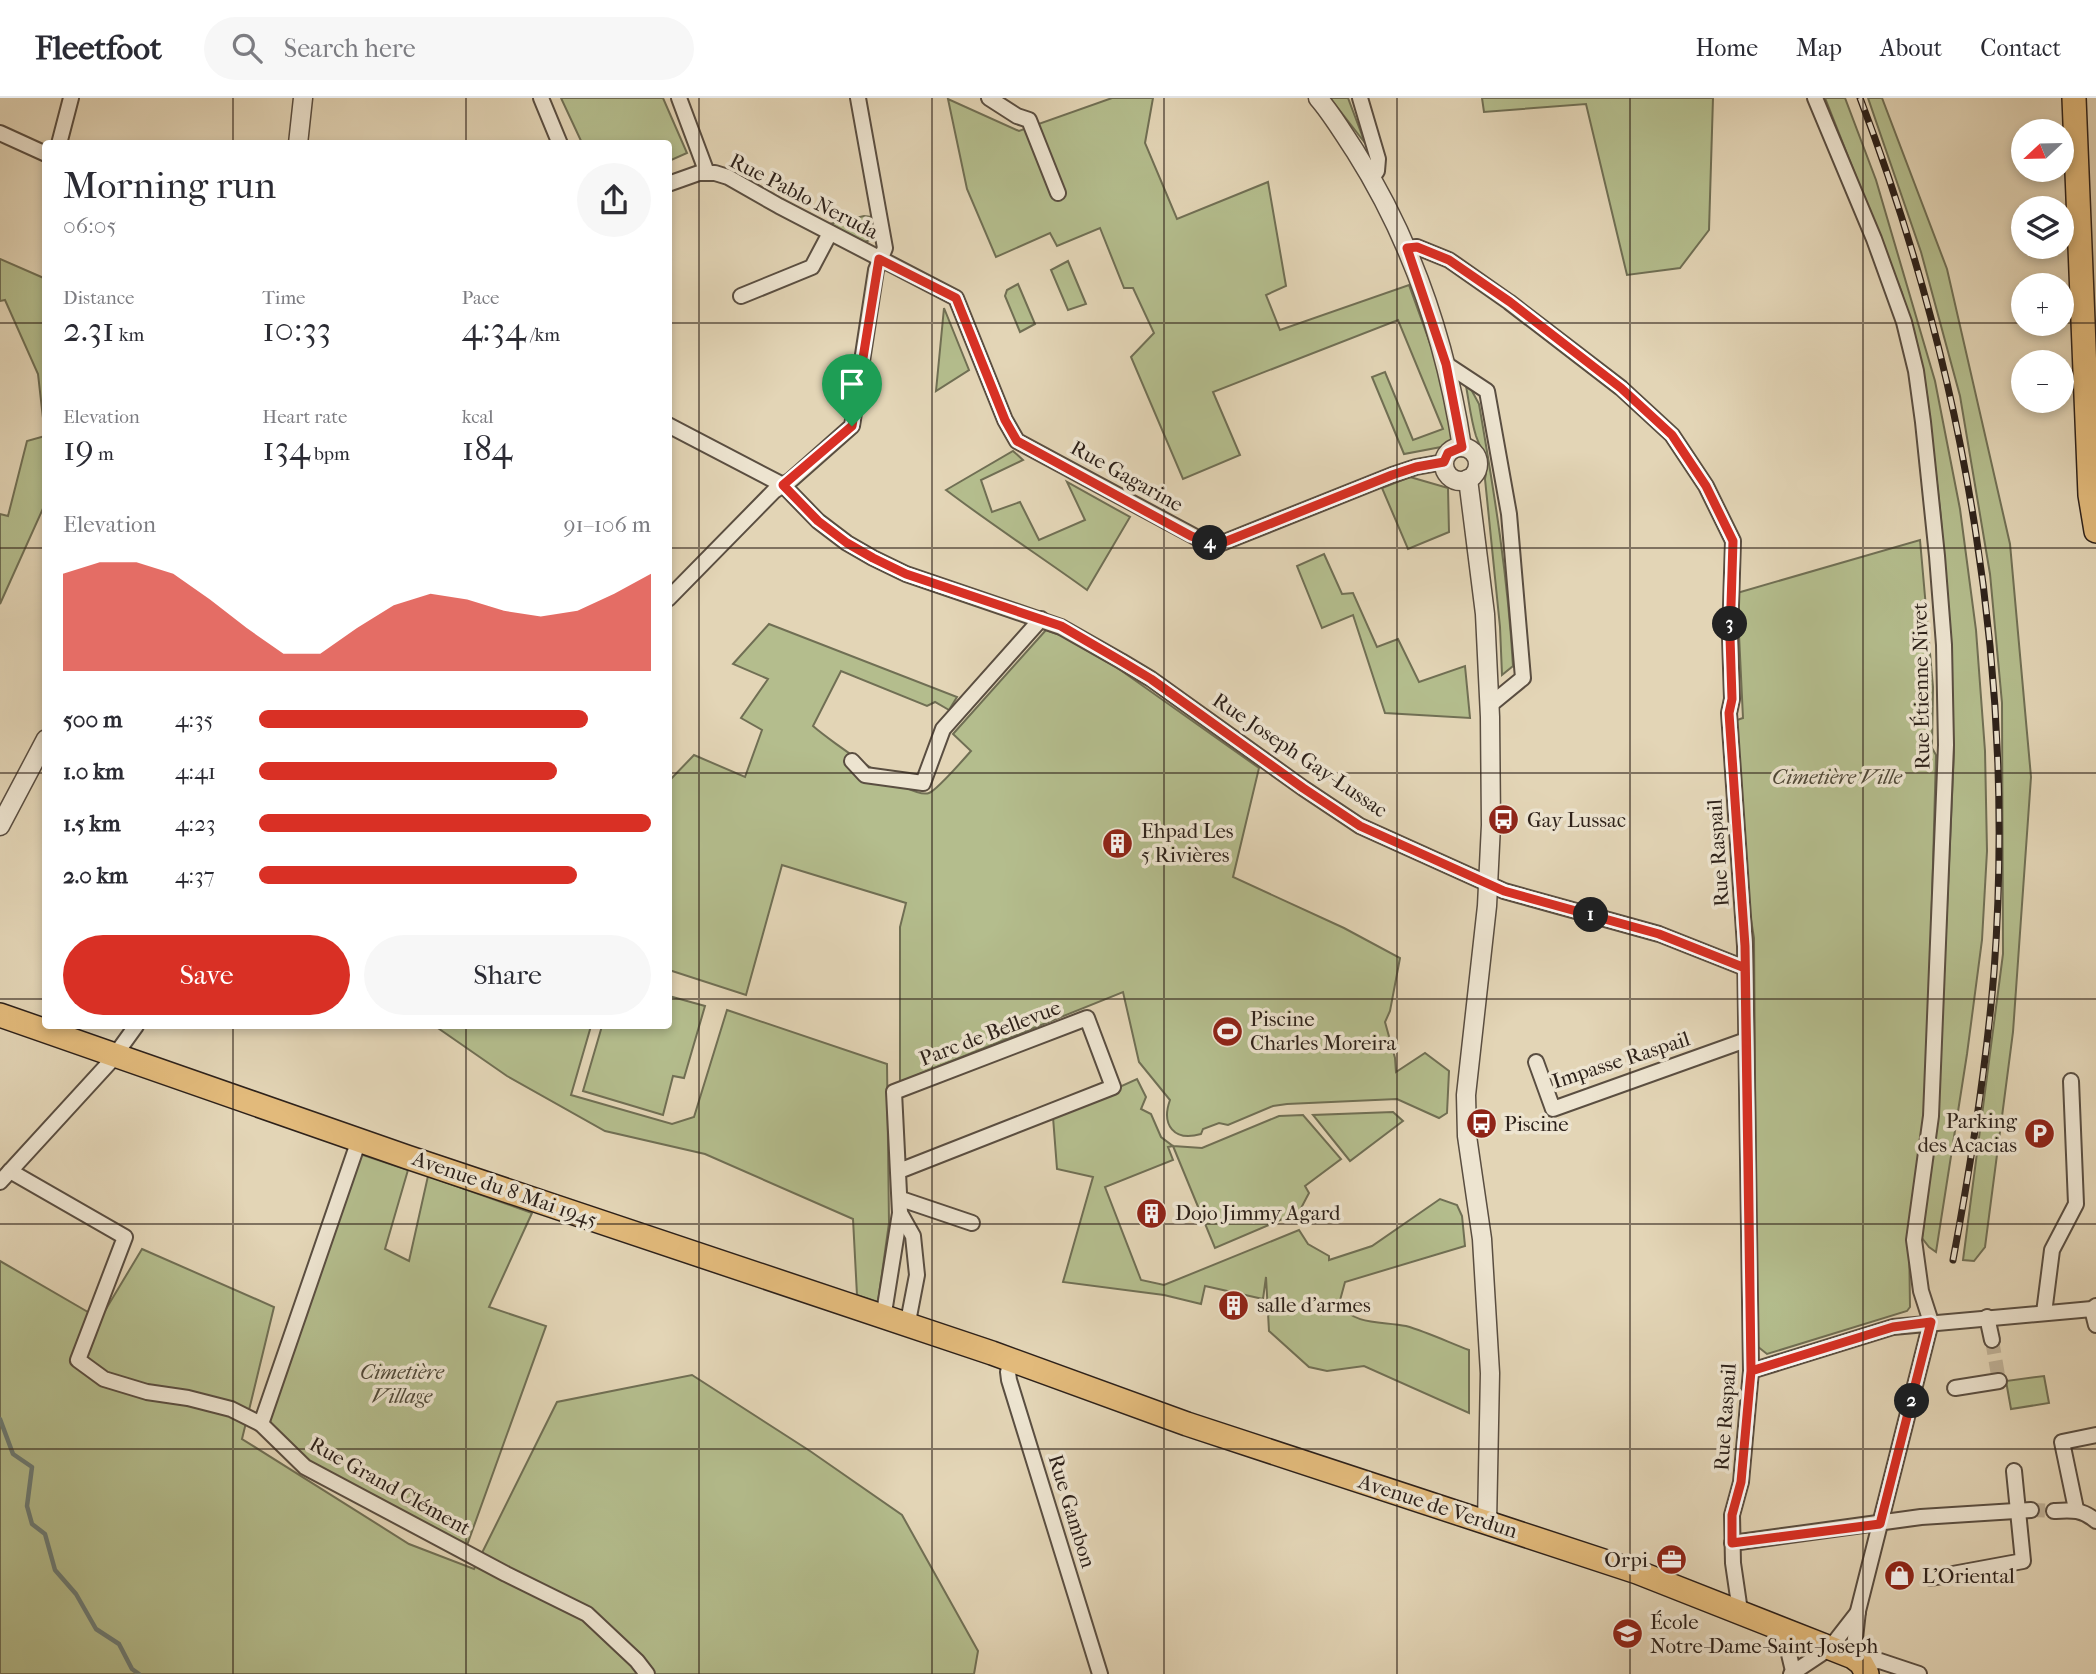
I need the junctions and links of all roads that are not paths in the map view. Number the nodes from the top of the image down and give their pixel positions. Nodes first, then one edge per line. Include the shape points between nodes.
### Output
1 (72, 98) edge
2 (303, 98) edge
3 (541, 98) edge
4 (678, 98) edge
5 (859, 98) edge
6 (989, 98) edge
7 (1318, 98) edge
8 (1360, 98) edge
9 (1815, 98) edge
10 (2074, 98) edge
11 (0, 134) edge
12 (60, 140) edge
13 (298, 140) edge
14 (558, 140) edge
15 (42, 153) edge
16 (707, 173) junction
17 (1372, 178) junction
18 (672, 183) edge
19 (1058, 193) dead end
20 (830, 233) junction
21 (1407, 248) junction
22 (879, 259) junction
23 (741, 296) dead end
24 (1446, 364) junction
25 (672, 427) edge
26 (1462, 447) junction
27 (1444, 462) junction
28 (1468, 480) junction
29 (783, 485) junction
30 (2096, 531) edge
31 (672, 595) edge
32 (1041, 619) junction
33 (1490, 705) junction
34 (42, 747) edge
35 (852, 761) dead end
36 (0, 826) edge
37 (1488, 885) junction
38 (1745, 968) junction
39 (0, 1015) edge
40 (134, 1029) edge
41 (1746, 1040) junction
42 (116, 1054) junction
43 (1536, 1062) dead end
44 (2071, 1082) dead end
45 (359, 1140) junction
46 (10, 1171) junction
47 (899, 1171) junction
48 (0, 1182) edge
49 (900, 1206) junction
50 (972, 1223) dead end
51 (2094, 1308) edge
52 (2044, 1313) junction
53 (1987, 1317) junction
54 (883, 1319) junction
55 (1931, 1322) junction
56 (2096, 1325) edge
57 (907, 1327) junction
58 (1992, 1340) tunnel mouth
59 (1011, 1361) junction
60 (1751, 1371) junction
61 (2000, 1381) dead end
62 (1955, 1388) dead end
63 (261, 1424) junction
64 (2096, 1435) edge
65 (2014, 1471) dead end
66 (2077, 1509) junction
67 (2024, 1510) junction
68 (2054, 1511) tunnel mouth
69 (2096, 1521) edge
70 (1487, 1523) junction
71 (1880, 1524) junction
72 (1732, 1543) junction
73 (1931, 1578) dead end
74 (1740, 1611) junction
75 (1858, 1611) junction
76 (1783, 1629) junction
77 (1830, 1648) junction
78 (1860, 1665) edge
79 (1792, 1673) edge
80 (647, 1674) edge
81 (1100, 1674) edge
82 (1919, 1674) edge

1 - 12 street
2 - 13 street
3 - 14 street
4 - 16 street
5 - 22 street via 885,248
6 - 19 street via 1029,120
7 - 17 street
8 - 17 street via 1378,159
9 - 55 street, Rue Étienne Nivet via 1904,322 1916,371 1937,555 1946,745 1931,1116 1914,1240
10 - 30 main road via 2090,495
11 - 15 street
16 - 18 street, Rue Pablo Neruda
16 - 20 street, Rue Pablo Neruda via 728,177
17 - 21 street
20 - 22 street, Rue Pablo Neruda
20 - 23 street via 812,267
21 - 24 street
21 - 38 street, Rue Raspail via 1417,247 1449,260 1621,388 1672,435 1706,486 1733,541 1729,713
22 - 27 street, Rue Gagarine via 956,298 1017,441 1203,541 1217,545 1392,475
22 - 29 street via 852,426
24 - 26 street
24 - 33 street via 1487,391 1509,514 1523,678
25 - 29 street, Rue Joseph Gay-Lussac
26 - 27 street via 1448,453
26 - 28 street via 1474,454 1478,464
27 - 28 street via 1452,478
28 - 33 street via 1485,614
29 - 31 street
29 - 32 street, Rue Joseph Gay-Lussac via 818,521 873,558 906,574
32 - 35 street via 943,729 923,783 864,775
32 - 37 street, Rue Joseph Gay-Lussac via 1151,679 1360,826
33 - 37 street
34 - 36 street
37 - 38 street, Rue Joseph Gay-Lussac via 1659,934
37 - 70 street via 1466,1095 1467,1136 1482,1239 1490,1373
38 - 41 street, Rue Raspail
39 - 42 main road, Avenue du 8 Mai 1945
40 - 42 street
41 - 43 street, Impasse Raspail via 1553,1109
41 - 60 street, Rue Raspail
42 - 45 main road, Avenue du 8 Mai 1945
42 - 46 street
44 - 52 street via 2076,1203 2052,1250
45 - 54 main road, Avenue du 8 Mai 1945
45 - 63 street
46 - 48 street
46 - 63 street, Rue Grand Clément via 125,1237 78,1360 104,1379 231,1409
47 - 47 street, Parc de Bellevue via 894,1092 1087,1018 1113,1087
47 - 49 street, Parc de Bellevue
49 - 50 street
49 - 54 street, Parc de Bellevue
49 - 57 street, Parc de Bellevue via 914,1236 917,1275
51 - 52 street
51 - 56 street
52 - 53 street
53 - 55 street
53 - 58 street
54 - 57 main road, Avenue du 8 Mai 1945
55 - 60 street via 1893,1327
55 - 71 street
57 - 59 main road, Avenue du 8 Mai 1945
59 - 70 main road, Avenue de Verdun
59 - 81 street, Rue Gambon via 1009,1380
60 - 72 street, Rue Raspail
61 - 62 street
63 - 80 street, Rue Grand Clément via 304,1467 587,1614
64 - 66 street via 2062,1442
65 - 67 street
66 - 68 street
66 - 69 street
67 - 71 street
67 - 73 street via 2023,1561
70 - 74 main road, Avenue de Verdun
71 - 72 street
71 - 75 street
72 - 74 street, Rue Raspail
74 - 76 main road, Avenue de Verdun
75 - 77 street
75 - 78 street
76 - 77 main road, Avenue de Verdun
76 - 79 street
77 - 78 main road, Avenue de Verdun
77 - 79 street
78 - 82 street via 1880,1661

